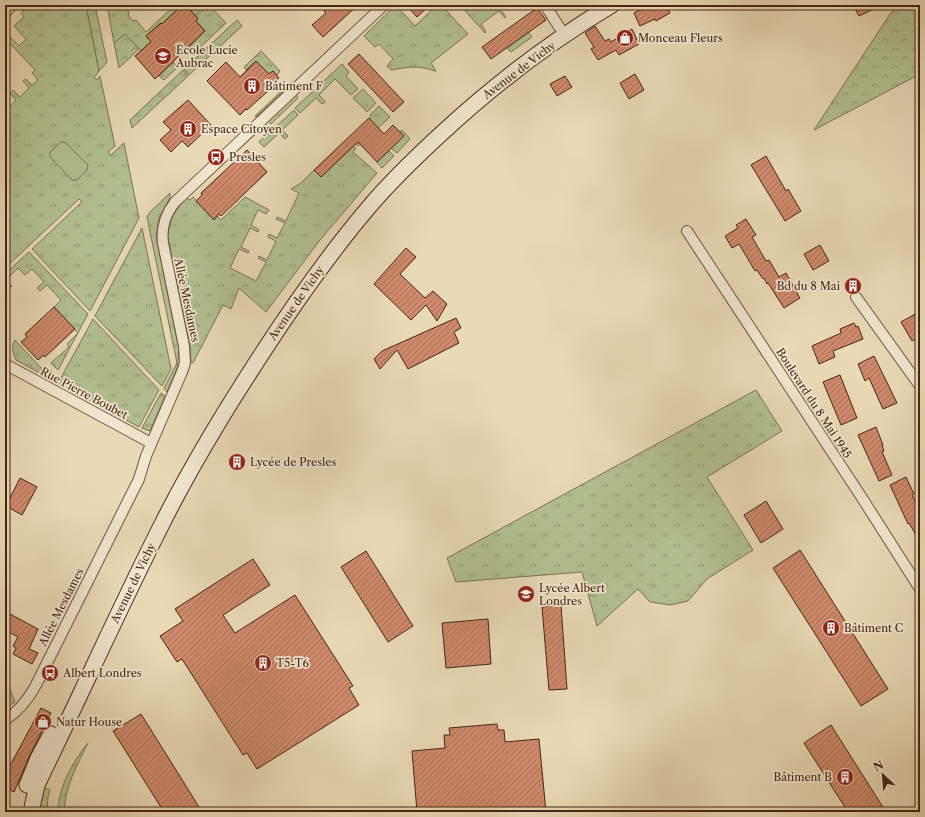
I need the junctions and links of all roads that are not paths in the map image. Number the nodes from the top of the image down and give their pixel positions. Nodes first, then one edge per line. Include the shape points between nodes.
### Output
1 (12, 5) edge
2 (384, 5) edge
3 (545, 5) edge
4 (612, 5) edge
5 (5, 13) edge
6 (566, 36) junction
7 (687, 230) dead end
8 (856, 297) dead end
9 (5, 364) edge
10 (920, 386) edge
11 (151, 443) junction
12 (920, 589) edge
13 (84, 686) junction
14 (5, 720) edge
15 (21, 812) edge
16 (31, 812) edge

1 - 5 street
2 - 11 street, Allée Mesdames via 170,208 163,226 163,243 184,346 185,364
3 - 6 street
4 - 6 main road, Avenue de Vichy
6 - 13 main road, Avenue de Vichy via 506,78 418,155 371,205 326,260 274,333 212,432 162,524
7 - 12 street, Boulevard du 8 Mai 1945
8 - 10 street
9 - 11 street, Rue Pierre Boubet
11 - 14 street, Allée Mesdames via 139,479 33,691 23,706
13 - 15 main road, Avenue de Vichy via 50,735 38,758 28,781
13 - 16 main road, Avenue de Vichy via 37,785

